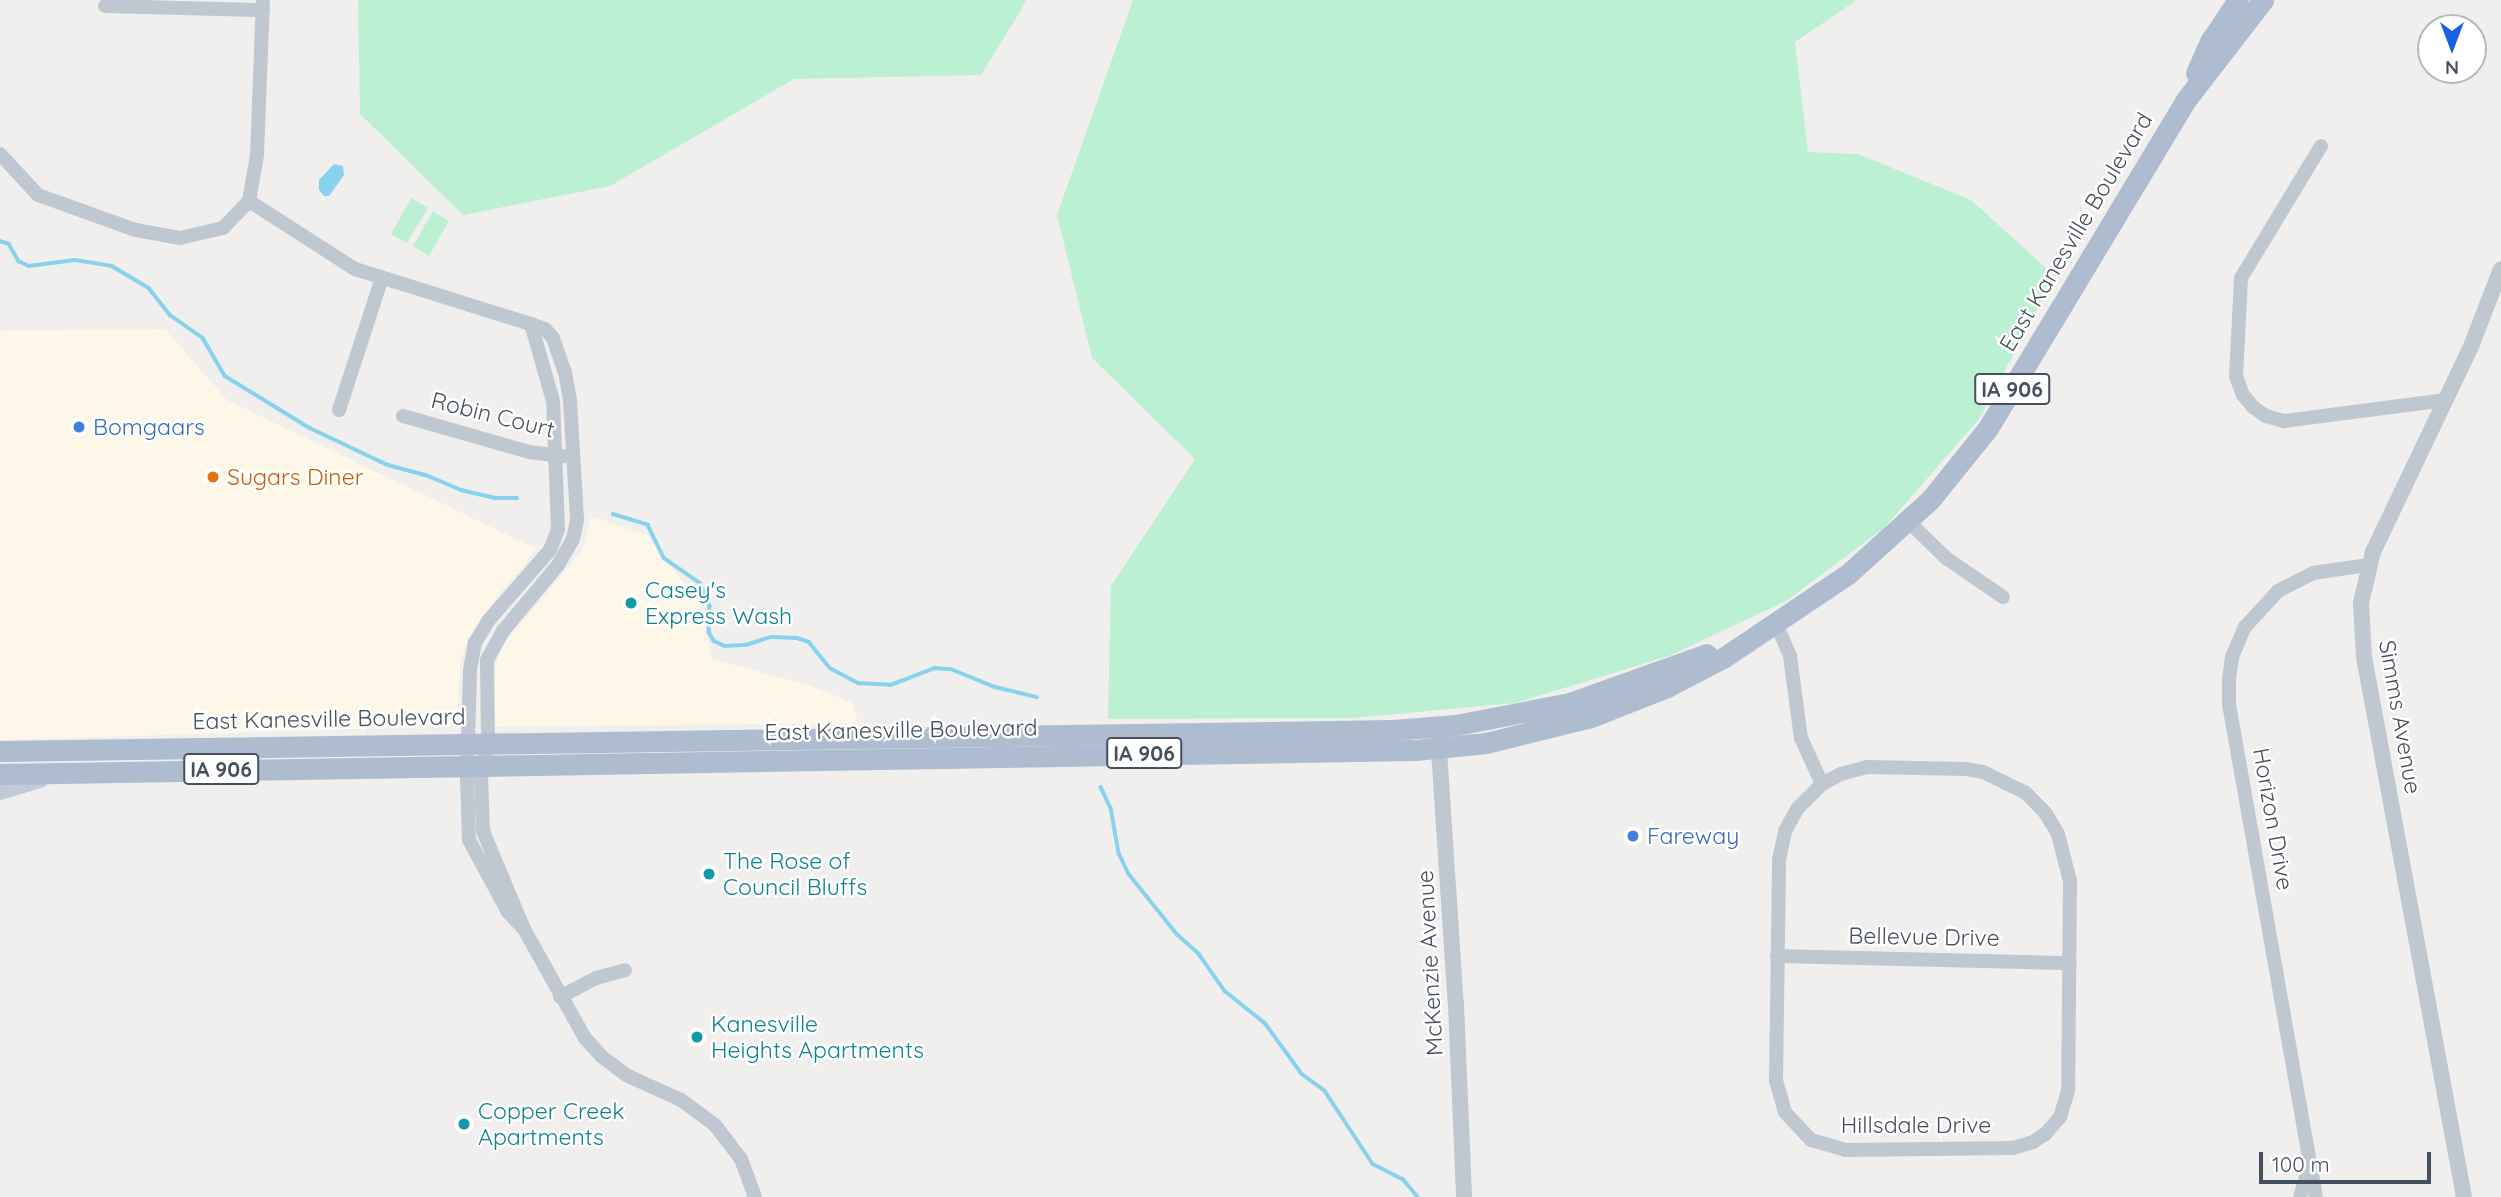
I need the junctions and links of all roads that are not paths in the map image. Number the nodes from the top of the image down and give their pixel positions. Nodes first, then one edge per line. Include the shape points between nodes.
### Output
1 (2238, 0) edge
2 (2263, 0) edge
3 (263, 5) edge
4 (105, 6) dead end
5 (2185, 101) junction
6 (2321, 146) dead end
7 (0, 154) edge
8 (249, 201) junction
9 (2501, 269) edge
10 (382, 278) junction
11 (531, 324) junction
12 (2446, 400) junction
13 (339, 410) dead end
14 (403, 416) dead end
15 (556, 456) junction
16 (573, 456) junction
17 (1909, 522) junction
18 (2368, 565) junction
19 (2003, 597) dead end
20 (1776, 622) junction
21 (1438, 727) junction
22 (1439, 749) junction
23 (0, 751) edge
24 (477, 754) junction
25 (64, 772) junction
26 (0, 774) edge
27 (1822, 784) junction
28 (0, 790) edge
29 (1777, 956) junction
30 (2070, 963) junction
31 (625, 970) dead end
32 (560, 996) junction
33 (2311, 1163) junction
34 (755, 1197) edge
35 (1464, 1197) edge
36 (2300, 1197) edge
37 (2316, 1197) edge
38 (2464, 1197) edge

1 - 5 main road, East Kanesville Boulevard / IA 906 via 2211,40
2 - 5 main road, East Kanesville Boulevard / IA 906
3 - 4 street
3 - 8 street via 257,155
5 - 17 main road, East Kanesville Boulevard / IA 906 via 1989,428 1954,475
6 - 12 street via 2241,278 2236,365 2243,395 2266,416 2295,421
7 - 8 street via 38,195 136,230 180,238 223,228
8 - 10 street via 355,269
9 - 12 street, Simms Avenue
10 - 11 street
10 - 13 street
11 - 15 street via 551,390
11 - 16 street via 553,338 559,355 569,401
12 - 18 street, Simms Avenue
14 - 15 street, Robin Court
15 - 16 street, Robin Court
15 - 24 street via 559,514 553,545 488,621 472,653
16 - 24 street via 577,520 569,547 503,631 487,660
17 - 19 street via 1946,558
17 - 20 main road, East Kanesville Boulevard / IA 906 via 1848,574
18 - 33 street, Horizon Drive via 2313,573 2278,591 2245,626 2230,670 2229,704
18 - 38 street, Simms Avenue via 2361,603 2364,657
20 - 21 main road, East Kanesville Boulevard / IA 906 via 1695,659 1570,703
20 - 22 main road, East Kanesville Boulevard / IA 906 via 1691,675 1591,717 1514,738
20 - 27 street via 1790,656 1801,738
21 - 22 street, McKenzie Avenue
21 - 24 main road, East Kanesville Boulevard / IA 906
22 - 24 main road, East Kanesville Boulevard / IA 906
22 - 35 street, McKenzie Avenue
23 - 24 main road, East Kanesville Boulevard / IA 906
24 - 25 main road, East Kanesville Boulevard / IA 906
24 - 32 street via 483,831 524,929
25 - 26 main road, East Kanesville Boulevard / IA 906
25 - 28 main road
27 - 29 street, Hillsdale Drive via 1798,808 1785,831 1779,860
27 - 30 street, Hillsdale Drive via 1867,767 1966,769 2012,784 2042,809 2067,858
29 - 30 street, Bellevue Drive
29 - 30 street, Hillsdale Drive via 1778,1097 1804,1135 1846,1150 2013,1148 2045,1134 2060,1117 2068,1091
31 - 32 street
32 - 34 street via 574,1023 601,1056 635,1080 681,1100 715,1125 741,1159
33 - 36 street, Horizon Drive
33 - 37 street, Horizon Drive

